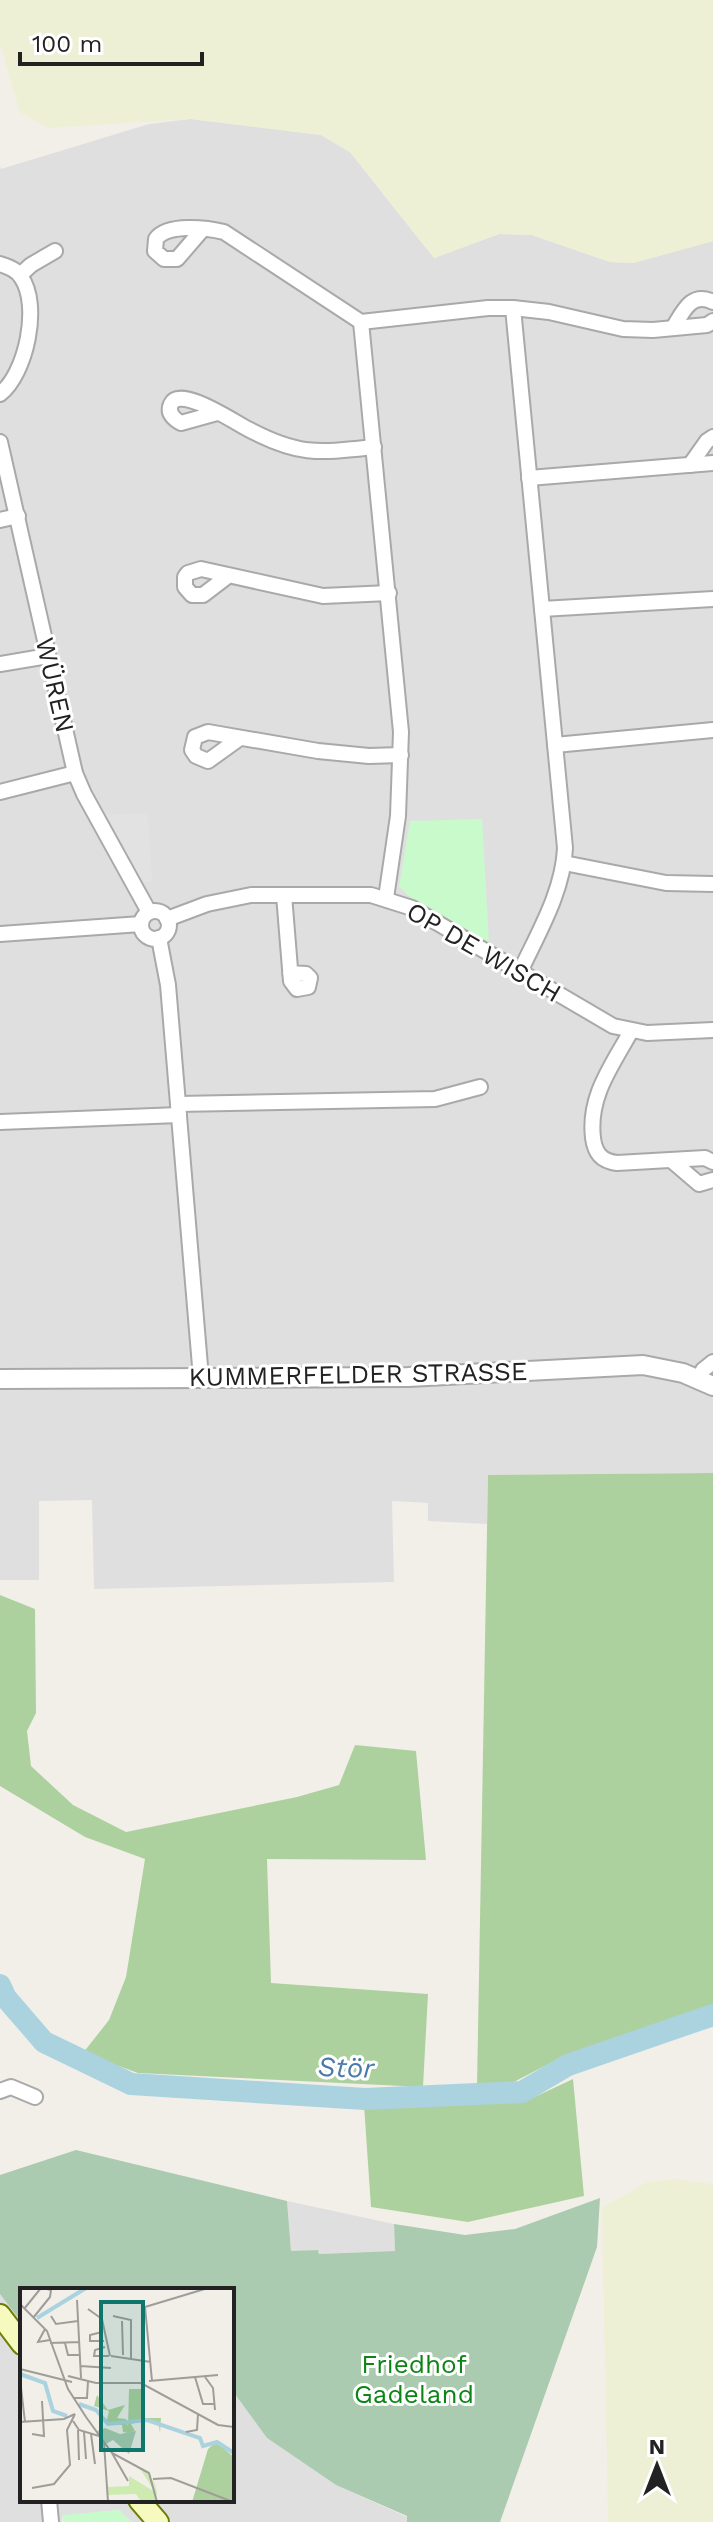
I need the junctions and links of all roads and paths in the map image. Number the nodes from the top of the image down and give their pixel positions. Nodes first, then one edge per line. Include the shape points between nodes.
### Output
1 (202, 230) dead end
2 (55, 251) dead end
3 (0, 264) edge
4 (20, 275) junction
5 (713, 302) edge
6 (513, 308) junction
7 (713, 321) edge
8 (361, 322) junction
9 (673, 328) junction
10 (0, 394) edge
11 (217, 413) dead end
12 (713, 437) edge
13 (0, 442) edge
14 (374, 447) junction
15 (713, 463) edge
16 (690, 465) junction
17 (529, 478) junction
18 (18, 516) junction
19 (0, 520) edge
20 (228, 576) dead end
21 (389, 593) junction
22 (710, 596) edge
23 (542, 609) junction
24 (48, 656) junction
25 (0, 664) edge
26 (713, 730) edge
27 (240, 738) dead end
28 (555, 745) junction
29 (401, 755) junction
30 (75, 773) junction
31 (0, 792) edge
32 (564, 863) junction
33 (713, 884) edge
34 (284, 895) junction
35 (386, 898) junction
36 (145, 918) junction
37 (167, 919) junction
38 (0, 934) edge
39 (159, 938) junction
40 (520, 972) junction
41 (290, 973) dead end
42 (713, 1030) edge
43 (631, 1031) junction
44 (480, 1087) dead end
45 (179, 1110) junction
46 (0, 1122) edge
47 (671, 1160) junction
48 (713, 1162) edge
49 (713, 1180) edge
50 (713, 1362) edge
51 (201, 1378) junction
52 (0, 1379) edge
53 (706, 1383) edge
54 (0, 2091) edge
55 (35, 2097) dead end
56 (0, 2315) edge
57 (20, 2341) edge
58 (49, 2502) edge
59 (141, 2502) edge
60 (51, 2522) edge
61 (158, 2522) edge

1 - 8 street via 232,235
2 - 4 street
3 - 4 street
4 - 10 street via 29,334 21,362
5 - 9 street via 694,299
6 - 8 street
6 - 9 street via 623,329
6 - 17 street
7 - 9 street
8 - 14 street
11 - 14 street via 295,450
12 - 16 street
13 - 18 street, WÜREN
14 - 21 street
15 - 16 street
16 - 17 street
17 - 23 street
18 - 19 street
18 - 24 street, WÜREN
20 - 21 street via 323,596
21 - 29 street
22 - 23 street
23 - 28 street
24 - 25 street
24 - 30 street, WÜREN
26 - 28 street
27 - 29 street via 343,754
28 - 32 street
29 - 35 street
30 - 31 street
30 - 36 street, WÜREN
32 - 33 street via 666,883
32 - 40 street
34 - 35 street, OP DE WISCH
34 - 37 street, OP DE WISCH via 234,897
34 - 41 street
35 - 40 street, OP DE WISCH
36 - 37 street via 159,912
36 - 38 street
36 - 39 street via 147,936
37 - 39 street via 167,931
39 - 45 street
40 - 43 street, OP DE WISCH
42 - 43 street, OP DE WISCH
43 - 47 street via 595,1099 596,1151 603,1160 617,1163
44 - 45 street via 435,1099
45 - 46 street
45 - 51 street
47 - 48 street
47 - 49 street via 699,1184
50 - 53 street via 703,1370
51 - 52 street, KUMMERFELDER STRASSE
51 - 53 street, KUMMERFELDER STRASSE via 408,1377 643,1365
54 - 55 street via 11,2087
56 - 57 main road
58 - 60 street
59 - 61 main road

